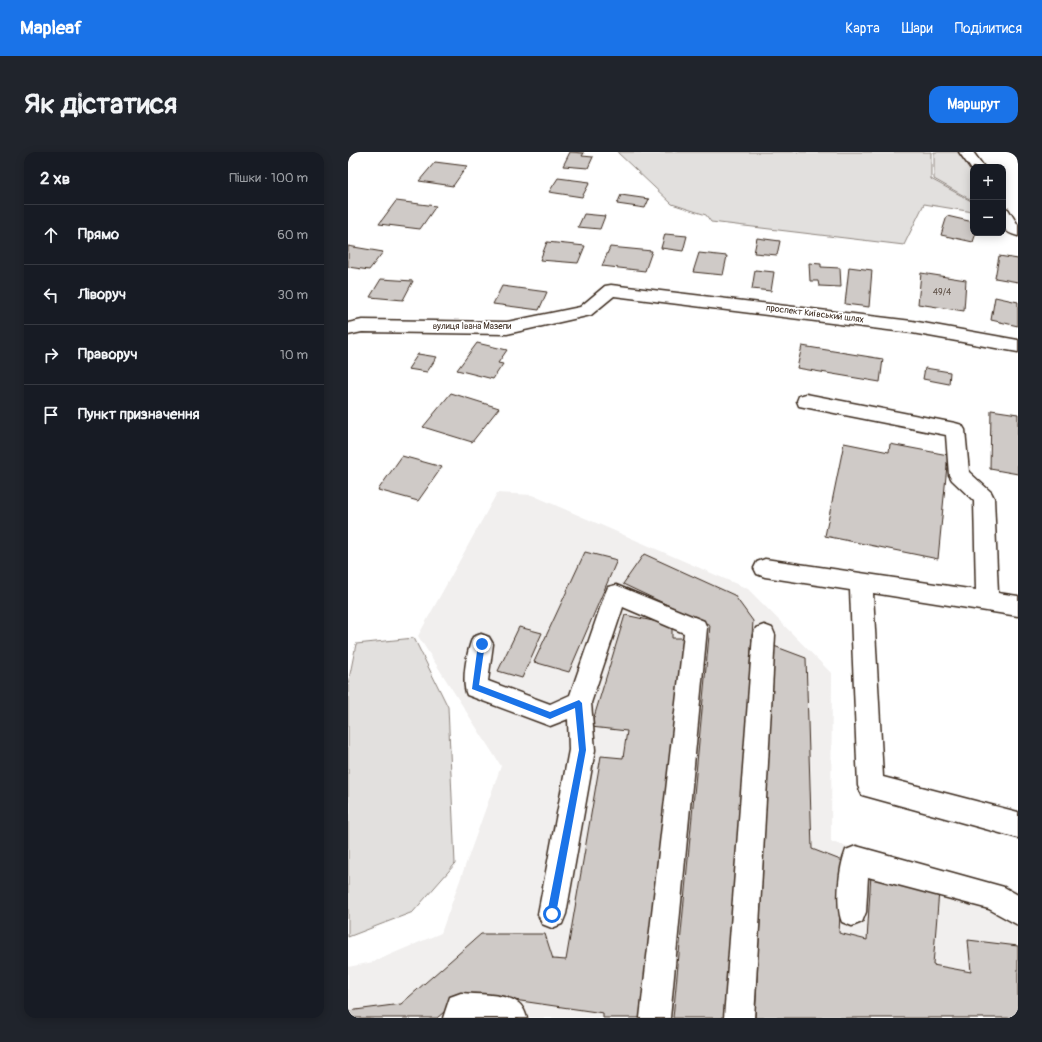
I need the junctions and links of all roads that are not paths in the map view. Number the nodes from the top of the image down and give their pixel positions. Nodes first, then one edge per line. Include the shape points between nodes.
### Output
1 (966, 152) edge
2 (975, 164) edge
3 (1006, 218) edge
4 (1018, 231) edge
5 (611, 290) joint
6 (348, 329) edge
7 (1018, 346) edge
8 (806, 401) dead end
9 (765, 568) dead end
10 (861, 582) junction
11 (987, 601) junction
12 (1018, 606) edge
13 (764, 635) dead end
14 (482, 644) dead end
15 (579, 703) junction
16 (1018, 824) edge
17 (1018, 911) edge
18 (852, 912) dead end
19 (552, 914) dead end
20 (458, 1018) edge
21 (512, 1018) edge
22 (655, 1018) edge
23 (739, 1018) edge

1 - 2 street
3 - 4 street via 1011,228
5 - 6 street, вулиця Івана Мазепи via 585,311 507,328 362,326
5 - 7 street, проспект Київський шлях via 912,327
8 - 11 street via 955,430 959,475 984,498
9 - 10 street
10 - 11 street
10 - 16 street via 872,786
11 - 12 street
13 - 23 street
14 - 15 street via 475,687 550,715
15 - 19 street via 582,750
15 - 22 street via 616,594 696,628
17 - 18 street via 994,897 856,860
20 - 21 street via 461,1008 507,1014

